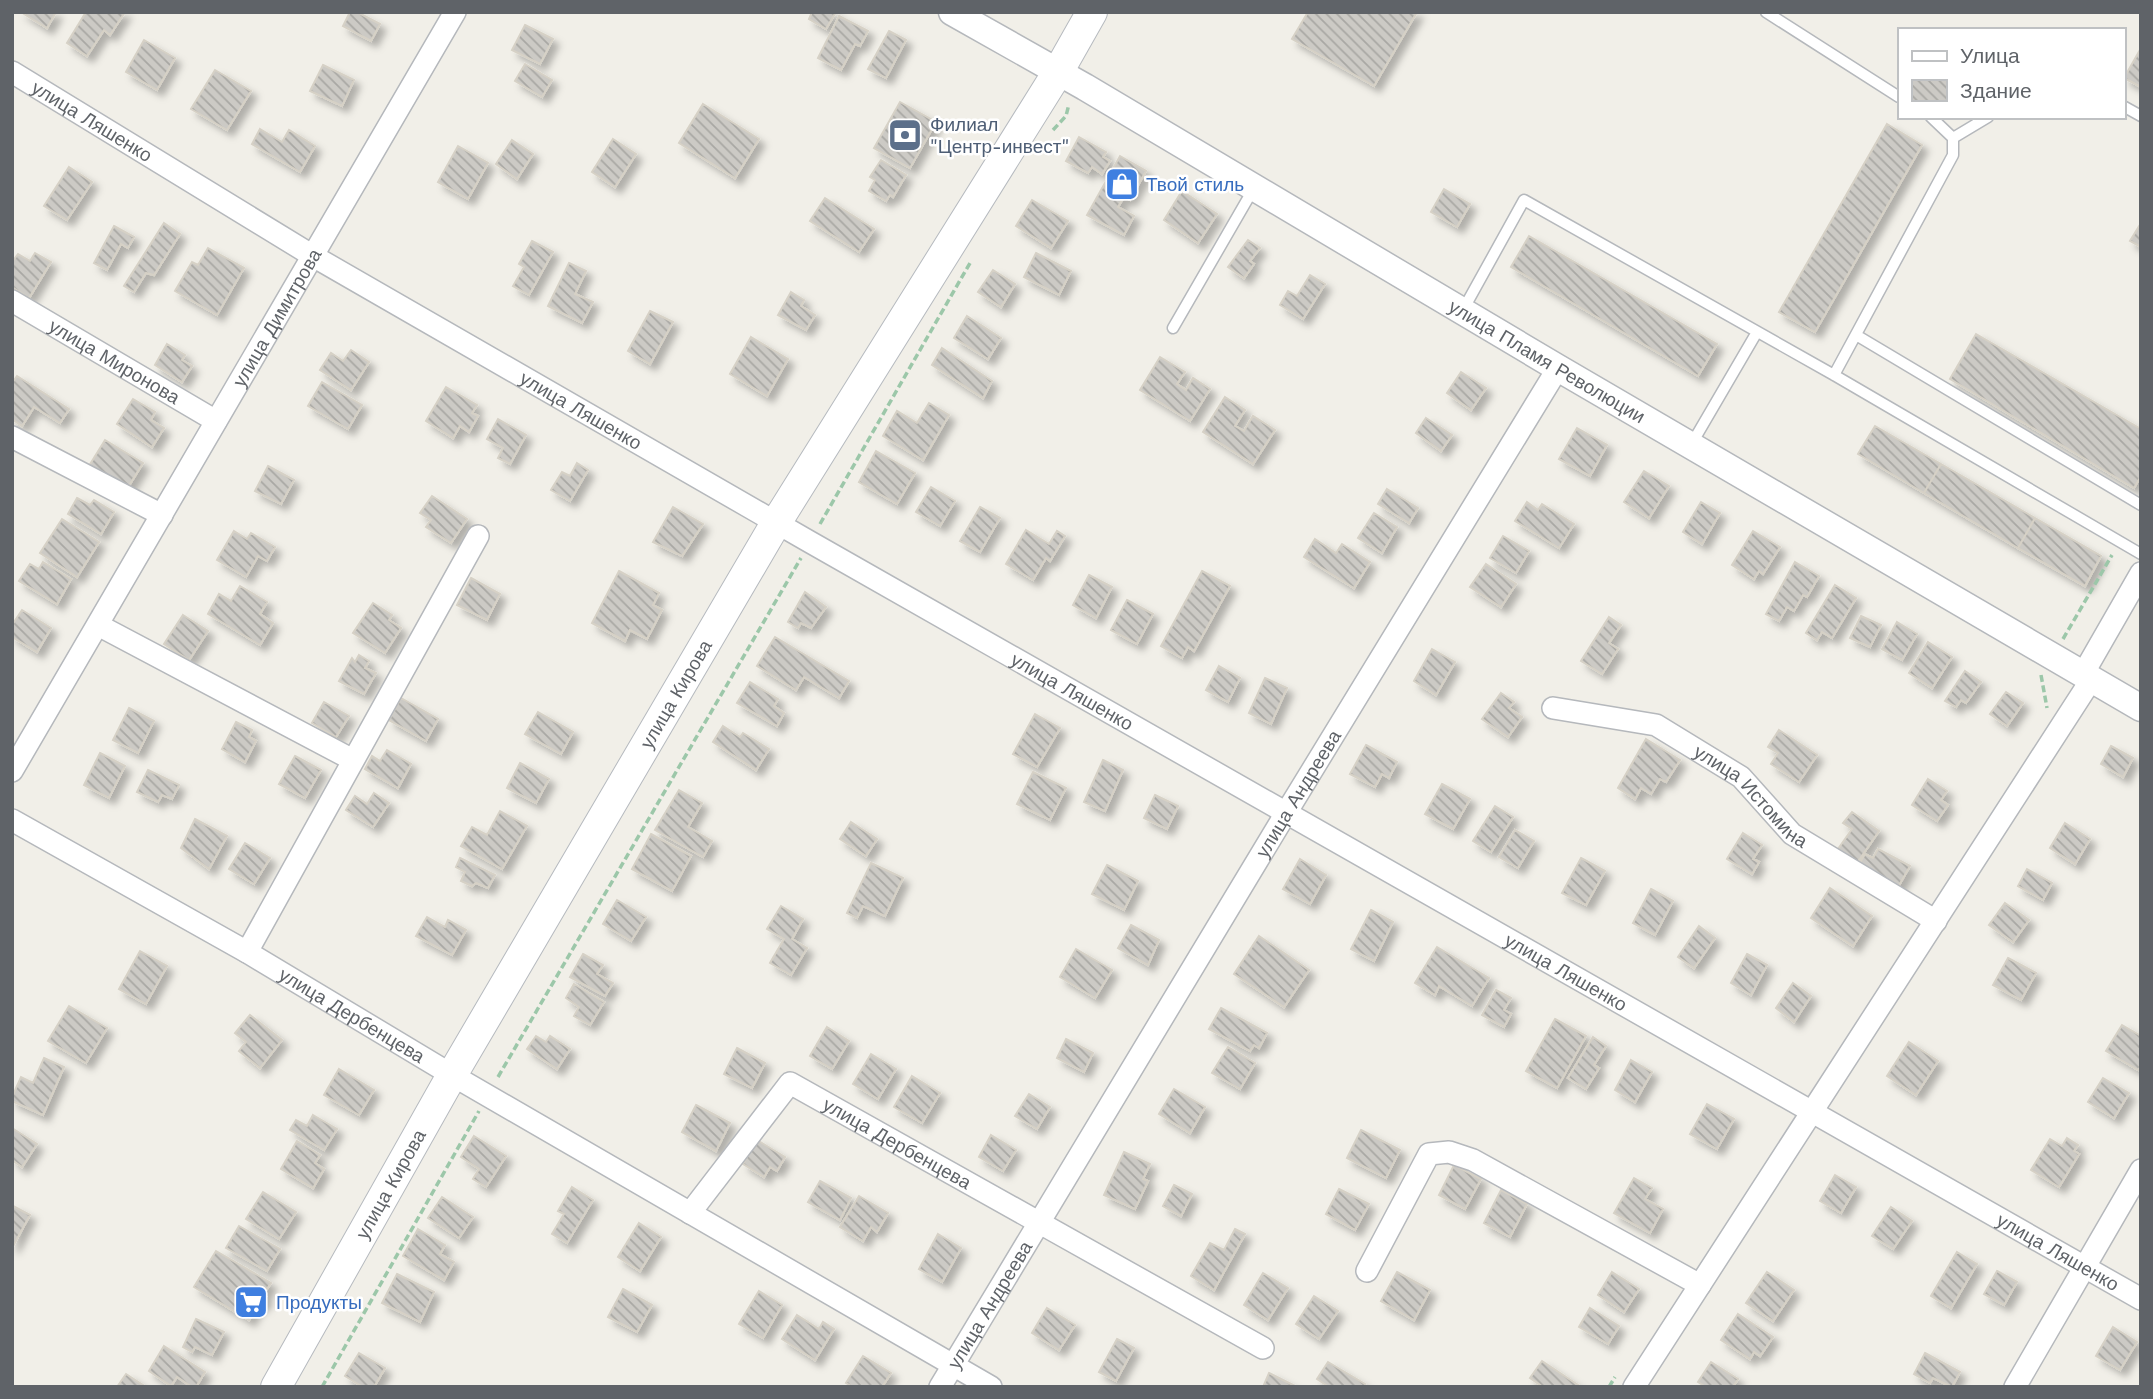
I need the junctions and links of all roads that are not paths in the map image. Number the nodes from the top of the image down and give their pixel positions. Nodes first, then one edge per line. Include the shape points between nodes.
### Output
1 (455, 12) edge
2 (953, 12) edge
3 (1092, 12) edge
4 (1766, 12) edge
5 (12, 72) edge
6 (1058, 72) junction
7 (1898, 96) edge
8 (2125, 107) edge
9 (2141, 116) edge
10 (1933, 119) edge
11 (1985, 119) edge
12 (1953, 138) junction
13 (1254, 188) junction
14 (313, 256) junction
15 (12, 301) edge
16 (1462, 311) junction
17 (1173, 328) dead end
18 (1758, 332) junction
19 (1856, 335) junction
20 (1558, 368) junction
21 (1834, 375) junction
22 (216, 422) junction
23 (12, 437) edge
24 (1691, 445) junction
25 (2141, 505) edge
26 (162, 515) junction
27 (776, 523) junction
28 (478, 536) dead end
29 (2141, 554) edge
30 (2141, 573) edge
31 (98, 625) junction
32 (2087, 677) junction
33 (1553, 708) dead end
34 (2141, 708) edge
35 (354, 760) junction
36 (12, 771) edge
37 (1286, 813) junction
38 (12, 820) edge
39 (1936, 920) junction
40 (247, 952) junction
41 (452, 1075) junction
42 (1813, 1112) junction
43 (2141, 1170) edge
44 (690, 1213) junction
45 (1039, 1221) junction
46 (2085, 1266) junction
47 (1367, 1271) dead end
48 (1700, 1285) junction
49 (2141, 1299) edge
50 (1263, 1348) dead end
51 (952, 1365) junction
52 (1625, 1381) edge
53 (276, 1387) edge
54 (940, 1387) edge
55 (991, 1387) edge
56 (2015, 1387) edge

1 - 14 street, улица Димитрова
2 - 6 street, улица Пламя Революции
3 - 6 main road, улица Кирова
4 - 7 lane
5 - 14 street, улица Ляшенко
6 - 13 street, улица Пламя Революции
6 - 27 main road, улица Кирова
8 - 9 lane
10 - 12 lane
11 - 12 lane
12 - 19 lane via 1953,155
13 - 16 street, улица Пламя Революции
13 - 17 lane
14 - 22 street, улица Димитрова
14 - 27 street, улица Ляшенко
15 - 22 street, улица Миронова
16 - 18 lane via 1524,200
16 - 20 street, улица Пламя Революции
18 - 21 lane
18 - 24 lane
19 - 21 lane
19 - 25 lane
20 - 24 street, улица Пламя Революции
20 - 37 street, улица Андреева
21 - 29 lane
22 - 26 street, улица Димитрова
23 - 26 street
24 - 32 street, улица Пламя Революции
26 - 31 street, улица Димитрова
27 - 37 street, улица Ляшенко
27 - 41 main road, улица Кирова
28 - 35 street
30 - 32 street
31 - 35 street
31 - 36 street, улица Димитрова
32 - 34 street, улица Пламя Революции
32 - 39 street
33 - 39 street, улица Истомина via 1656,725 1741,777 1792,834
35 - 40 street
37 - 42 street, улица Ляшенко
37 - 45 street, улица Андреева
38 - 40 street, улица Дербенцева
39 - 42 street
40 - 41 street, улица Дербенцева
41 - 44 street, улица Дербенцева
41 - 53 main road, улица Кирова
42 - 46 street, улица Ляшенко
42 - 48 street
43 - 46 street
44 - 45 street, улица Дербенцева via 790,1083
44 - 51 street, улица Дербенцева
45 - 50 street, улица Андреева
45 - 51 street, улица Андреева
46 - 49 street, улица Ляшенко
46 - 56 street
47 - 48 street via 1429,1154 1449,1152 1473,1160
48 - 52 street
51 - 54 street, улица Андреева
51 - 55 street, улица Дербенцева

